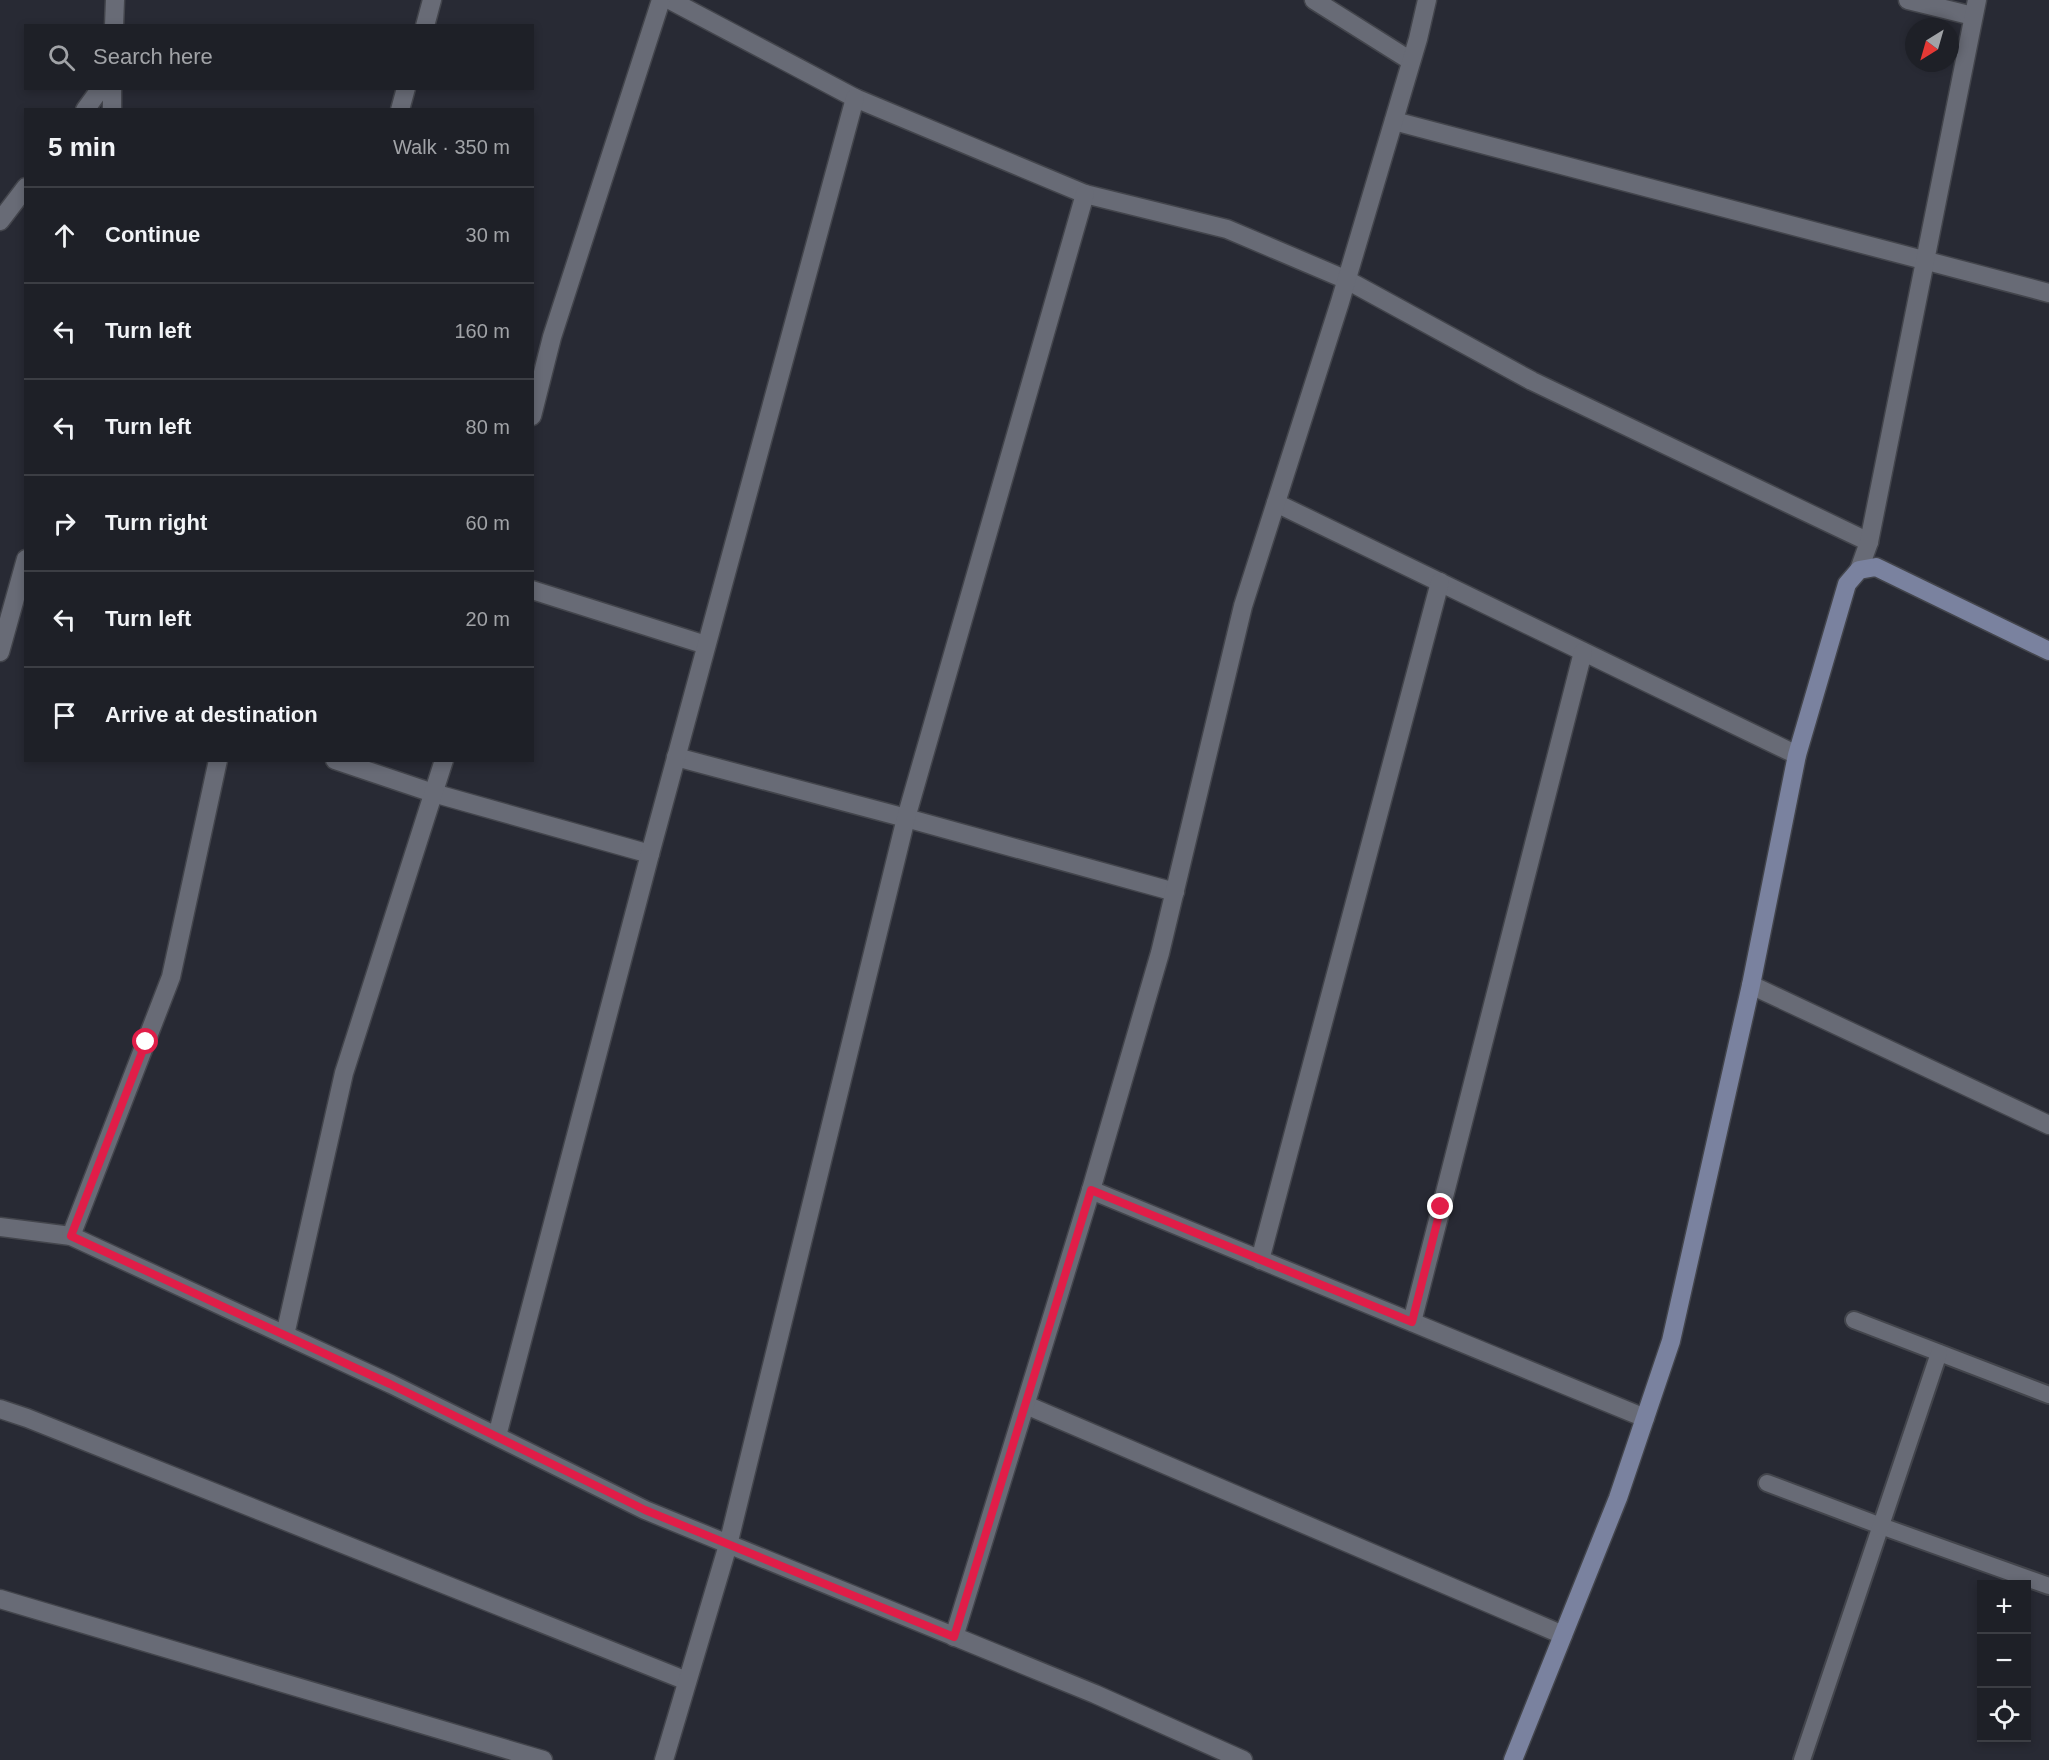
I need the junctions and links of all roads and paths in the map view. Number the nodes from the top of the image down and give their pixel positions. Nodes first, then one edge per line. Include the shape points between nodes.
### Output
1 (115, 0) edge
2 (432, 0) edge
3 (661, 0) edge
4 (670, 0) edge
5 (1314, 0) edge
6 (1427, 0) edge
7 (1908, 0) edge
8 (1975, 8) edge
9 (114, 24) edge
10 (426, 24) edge
11 (1411, 62) junction
12 (99, 90) edge
13 (112, 90) edge
14 (405, 90) edge
15 (855, 98) junction
16 (86, 108) edge
17 (112, 108) edge
18 (401, 108) edge
19 (1394, 122) junction
20 (24, 190) edge
21 (1085, 194) junction
22 (0, 221) edge
23 (1924, 260) junction
24 (1347, 280) junction
25 (2049, 293) edge
26 (534, 408) edge
27 (1276, 503) junction
28 (1869, 542) junction
29 (24, 566) edge
30 (1859, 570) junction
31 (1440, 582) junction
32 (534, 591) edge
33 (706, 645) junction
34 (0, 651) edge
35 (1583, 651) junction
36 (2049, 651) edge
37 (1797, 755) junction
38 (676, 757) junction
39 (218, 762) edge
40 (341, 762) edge
41 (443, 762) edge
42 (433, 794) junction
43 (906, 818) junction
44 (650, 854) junction
45 (1175, 892) junction
46 (1751, 985) junction
47 (2049, 1125) edge
48 (1091, 1190) junction
49 (0, 1227) edge
50 (71, 1236) junction
51 (1260, 1260) junction
52 (1854, 1320) dead end
53 (1412, 1322) junction
54 (285, 1335) junction
55 (1940, 1353) junction
56 (2049, 1395) edge
57 (1026, 1405) junction
58 (0, 1409) edge
59 (1645, 1418) junction
60 (497, 1436) junction
61 (1767, 1483) dead end
62 (1881, 1526) junction
63 (728, 1545) junction
64 (2049, 1586) edge
65 (0, 1599) edge
66 (1563, 1635) junction
67 (954, 1637) junction
68 (687, 1681) junction
69 (543, 1760) edge
70 (664, 1760) edge
71 (1243, 1760) edge
72 (1513, 1760) edge
73 (1802, 1760) edge

1 - 9 street
2 - 10 street
3 - 26 street via 552,337
4 - 15 street
5 - 11 street
6 - 11 street
7 - 8 street
8 - 23 street
11 - 19 street
12 - 16 street
13 - 17 street
14 - 18 street
15 - 21 street
15 - 33 street
19 - 23 street
19 - 24 street
20 - 22 street
21 - 24 street via 1227,229
21 - 43 street
23 - 25 street
23 - 28 street
24 - 27 street
24 - 28 street via 1532,381
27 - 31 street
27 - 45 street via 1243,606
28 - 30 street
29 - 34 street
30 - 36 street via 1876,567
30 - 37 street via 1847,584
31 - 35 street
31 - 51 street
32 - 33 street
33 - 38 street
35 - 37 street
35 - 53 street
37 - 46 street
38 - 43 street
38 - 44 street
39 - 50 street via 171,977
40 - 42 street
41 - 42 street
42 - 44 street
42 - 54 street via 344,1073
43 - 45 street
43 - 63 street
44 - 60 street
45 - 48 street
46 - 47 street
46 - 59 street via 1671,1341
48 - 51 street
48 - 57 street
49 - 50 street
50 - 54 street
51 - 53 street
52 - 55 lane
53 - 59 street
54 - 60 street
55 - 56 lane
55 - 62 lane
57 - 66 street
57 - 67 street
58 - 68 street
59 - 66 street via 1618,1498
60 - 63 street via 645,1510
61 - 62 lane
62 - 64 lane
62 - 73 lane
63 - 67 street
63 - 68 street
65 - 69 street
66 - 72 street
67 - 71 street
68 - 70 street

